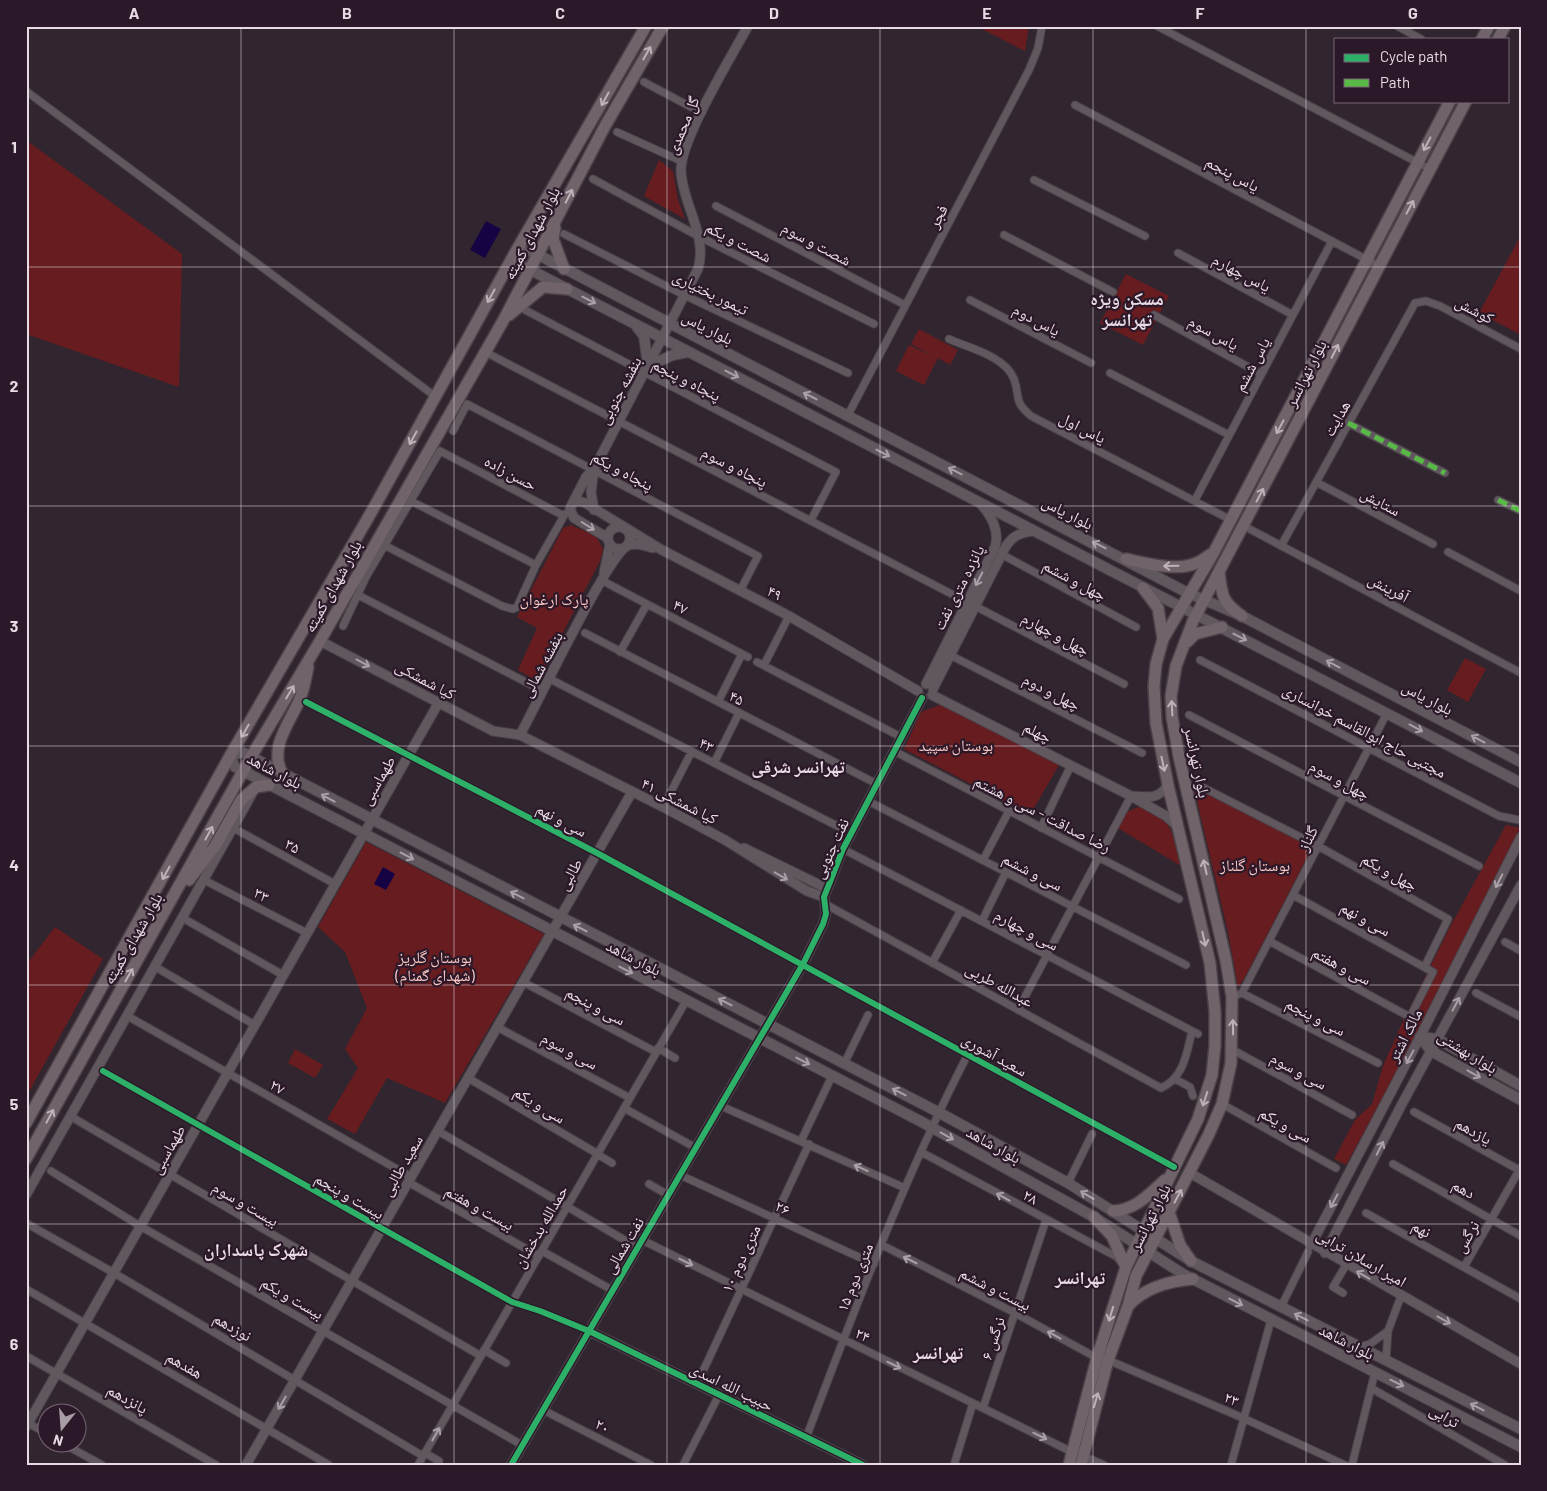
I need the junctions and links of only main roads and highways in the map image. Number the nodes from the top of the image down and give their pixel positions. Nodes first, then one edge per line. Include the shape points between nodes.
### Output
1 (646, 26) edge
2 (663, 26) edge
3 (1489, 26) edge
4 (1505, 26) edge
5 (1483, 38) edge
6 (1499, 38) edge
7 (1449, 102) edge
8 (1465, 102) edge
9 (557, 220) junction
10 (515, 253) junction
11 (542, 257) junction
12 (564, 269) junction
13 (534, 272) junction
14 (567, 289) junction
15 (503, 321) junction
16 (635, 324) junction
17 (688, 352) junction
18 (848, 416) junction
19 (840, 430) junction
20 (1214, 552) junction
21 (1126, 559) junction
22 (1219, 572) junction
23 (1143, 588) junction
24 (1188, 593) junction
25 (1205, 601) junction
26 (1180, 609) junction
27 (1197, 615) junction
28 (1242, 616) junction
29 (1222, 627) junction
30 (1162, 643) junction
31 (1182, 648) junction
32 (309, 660) junction
33 (230, 756) junction
34 (251, 757) junction
35 (1521, 762) edge
36 (243, 771) junction
37 (282, 773) junction
38 (1521, 783) edge
39 (269, 784) junction
40 (180, 888) junction
41 (1521, 1086) edge
42 (1521, 1100) edge
43 (26, 1124) edge
44 (26, 1159) edge
45 (1172, 1171) junction
46 (1113, 1210) junction
47 (1169, 1212) junction
48 (1094, 1217) junction
49 (1143, 1230) junction
50 (1155, 1239) junction
51 (1137, 1244) junction
52 (1148, 1252) junction
53 (1191, 1261) junction
54 (1126, 1268) junction
55 (1188, 1277) junction
56 (1128, 1306) junction
57 (1102, 1359) junction
58 (1521, 1429) edge
59 (1521, 1447) edge
60 (1079, 1458) edge
61 (1070, 1465) edge

1 -> 10 main road, بلوار شهدای کمیته
9 -> 2 main road, بلوار شهدای کمیته via 605,126
3 - 5 main road
4 - 6 main road
7 -> 20 main road, بلوار تهرانسر
22 -> 8 main road, بلوار تهرانسر
9 - 11 main road, بلوار شهدای کمیته
9 - 12 main road via 553,239
10 - 11 main road, بلوار یاس via 530,251
10 - 13 main road, بلوار یاس via 523,266
10 -> 33 main road, بلوار شهدای کمیته
11 - 12 main road, بلوار یاس
11 - 13 main road, بلوار شهدای کمیته
18 -> 12 main road, بلوار یاس
13 - 14 main road, بلوار یاس
13 - 15 main road, بلوار شهدای کمیته
14 - 15 main road via 543,287
14 -> 16 main road, بلوار یاس
15 - 32 main road, بلوار شهدای کمیته
16 - 17 main road, بلوار یاس
16 - 17 main road via 644,336 646,369 673,355
17 -> 19 main road, بلوار یاس
18 - 19 main road
21 -> 18 main road, بلوار یاس
19 -> 23 main road, بلوار یاس
20 -> 21 main road via 1194,564 1180,566
20 - 24 main road, بلوار تهرانسر
21 - 24 main road, بلوار یاس
22 - 25 main road, بلوار تهرانسر
22 - 28 main road via 1224,600
23 - 26 main road, بلوار یاس
23 - 30 main road via 1158,608
24 - 25 main road, بلوار یاس
24 - 26 main road, بلوار تهرانسر
25 - 27 main road, بلوار تهرانسر
25 - 28 main road, بلوار یاس
26 - 27 main road, بلوار یاس
26 - 30 main road, بلوار تهرانسر
27 - 29 main road, بلوار یاس
27 - 31 main road, بلوار تهرانسر
35 -> 28 main road, بلوار یاس
29 - 31 main road via 1195,634
29 -> 38 main road, بلوار یاس
30 - 31 main road via 1170,632 1176,630 1183,635
30 -> 45 main road, بلوار تهرانسر via 1154,686 1154,712 1210,963 1215,1012 1215,1045 1205,1099
47 -> 31 main road, بلوار تهرانسر via 1222,1104 1233,1050 1237,995 1172,717 1171,696
34 -> 32 main road, بلوار شهدای کمیته
32 - 37 main road via 300,699 278,747 277,760
33 - 34 main road, بلوار شاهد via 242,752
33 - 36 main road, بلوار شاهد via 235,767
33 -> 43 main road, بلوار شهدای کمیته
34 - 36 main road, بلوار شهدای کمیته
34 - 37 main road, بلوار شاهد
36 - 39 main road, بلوار شاهد
40 -> 36 main road, بلوار شهدای کمیته
46 -> 37 main road, بلوار شاهد via 938,1112
39 - 40 main road via 256,787 241,800 198,870
39 -> 48 main road, بلوار شاهد via 931,1127
44 -> 40 main road, بلوار شهدای کمیته
41 -> 42 main road, بلوار بهشتی via 1437,1039 1420,1037 1431,1051
45 - 46 main road via 1135,1205
45 - 49 main road, بلوار تهرانسر
46 - 49 main road, بلوار شاهد
47 - 50 main road, بلوار تهرانسر
47 - 53 main road via 1180,1245
48 - 51 main road, بلوار شاهد
48 - 54 main road via 1112,1236
49 - 50 main road, بلوار شاهد
49 - 51 main road, بلوار تهرانسر
50 - 52 main road, بلوار تهرانسر
50 - 53 main road, بلوار شاهد
51 - 52 main road, بلوار شاهد
51 - 54 main road, بلوار تهرانسر
52 - 55 main road, بلوار شاهد
52 - 56 main road, بلوار تهرانسر via 1136,1276
53 - 55 main road
58 -> 53 main road, بلوار شاهد
54 -> 57 main road, بلوار تهرانسر
55 - 56 main road via 1141,1294
55 -> 59 main road, بلوار شاهد
56 - 57 main road, بلوار تهرانسر
57 - 60 main road, بلوار تهرانسر
60 - 61 main road, بلوار تهرانسر

